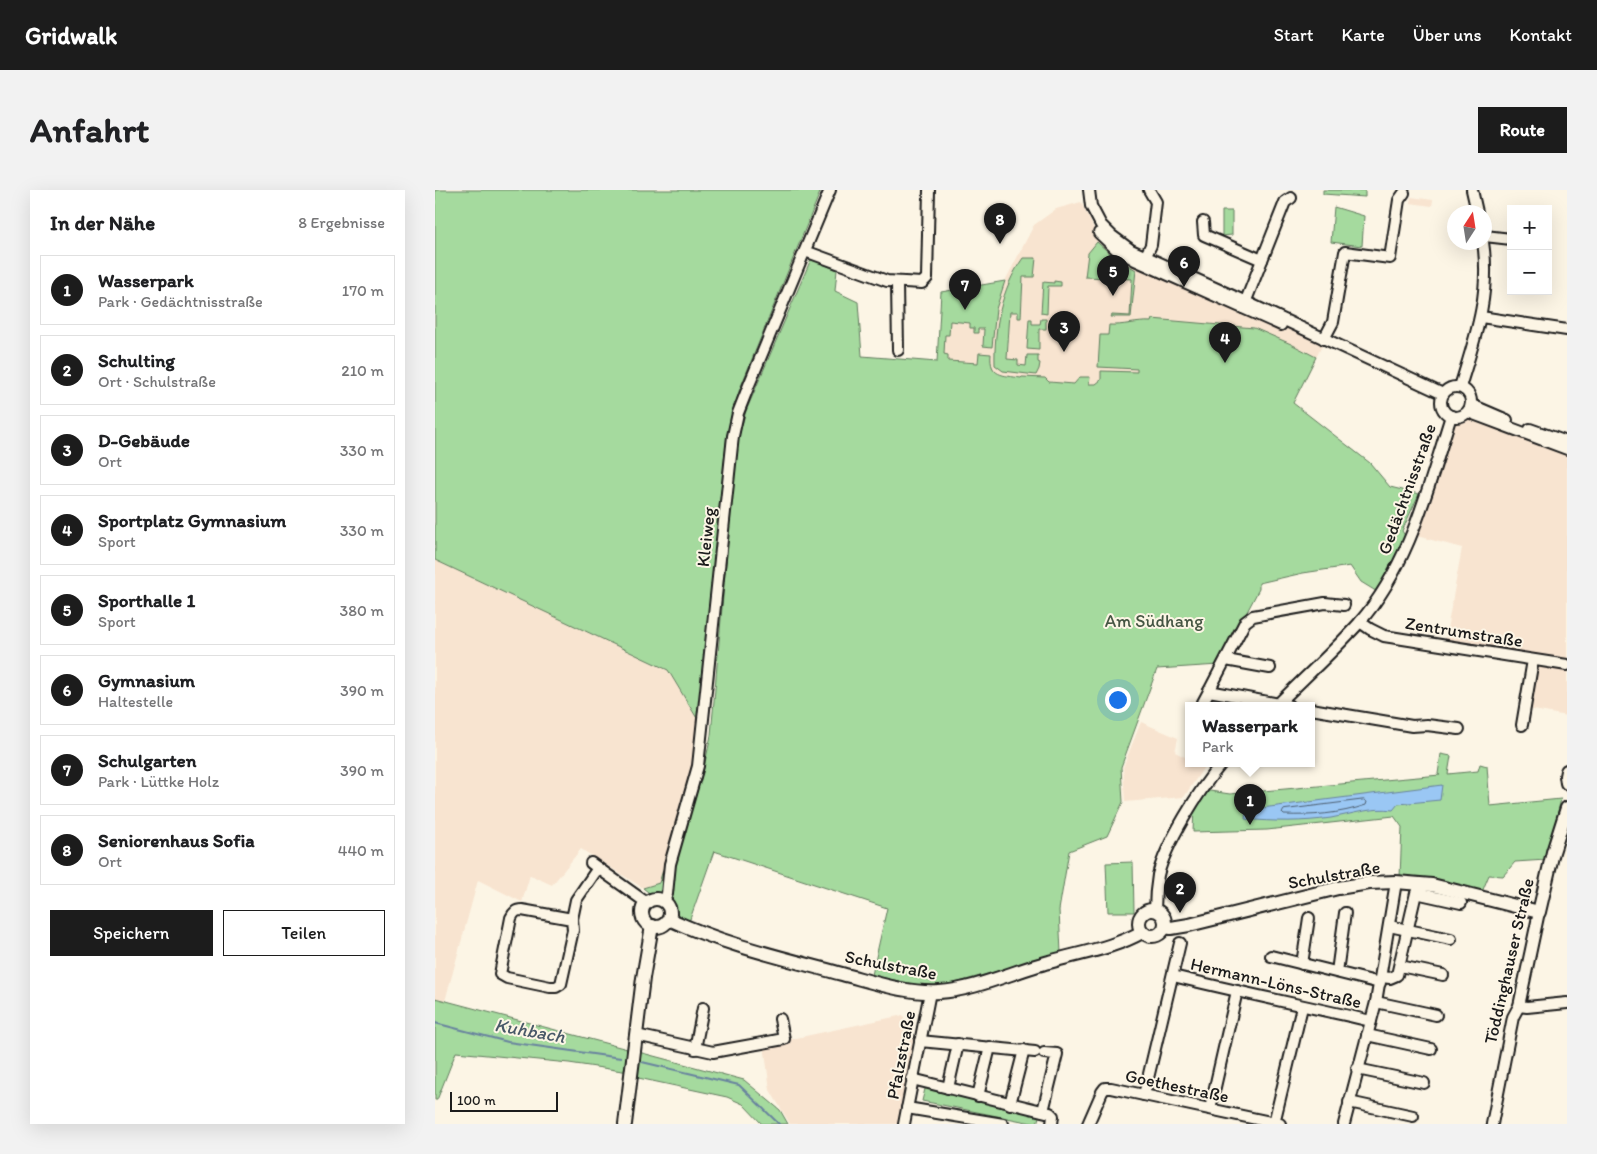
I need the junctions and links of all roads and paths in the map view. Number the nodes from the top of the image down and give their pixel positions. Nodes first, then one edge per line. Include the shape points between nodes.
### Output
1 (830, 190) edge
2 (929, 190) edge
3 (1084, 190) edge
4 (1089, 190) edge
5 (1149, 190) edge
6 (1472, 190) edge
7 (1404, 193) dead end
8 (1291, 198) dead end
9 (1475, 205) edge
10 (1203, 222) dead end
11 (1102, 232) junction
12 (1492, 237) edge
13 (1507, 239) edge
14 (1484, 250) edge
15 (805, 251) junction
16 (1144, 260) junction
17 (1262, 260) junction
18 (897, 283) junction
19 (1244, 305) junction
20 (1481, 317) junction
21 (1567, 330) edge
22 (1324, 339) junction
23 (898, 350) dead end
24 (1460, 387) junction
25 (1443, 394) junction
26 (1470, 408) junction
27 (1451, 416) junction
28 (1567, 442) edge
29 (1567, 449) edge
30 (1344, 605) dead end
31 (1360, 622) junction
32 (1226, 660) junction
33 (1533, 660) junction
34 (1567, 665) edge
35 (1270, 668) dead end
36 (1209, 691) junction
37 (1203, 702) edge
38 (1262, 702) edge
39 (1280, 702) edge
40 (1315, 710) edge
41 (1522, 725) dead end
42 (1459, 729) dead end
43 (1219, 767) edge
44 (1567, 772) edge
45 (1567, 782) edge
46 (1567, 808) edge
47 (1396, 882) junction
48 (663, 901) junction
49 (647, 903) junction
50 (1461, 903) dead end
51 (1155, 910) junction
52 (1539, 912) junction
53 (1345, 913) dead end
54 (1309, 918) dead end
55 (572, 919) junction
56 (669, 919) junction
57 (652, 926) junction
58 (1389, 926) junction
59 (1141, 927) junction
60 (1165, 927) junction
61 (1408, 930) junction
62 (1451, 939) dead end
63 (1181, 943) dead end
64 (1271, 956) dead end
65 (1302, 964) junction
66 (1400, 966) junction
67 (1337, 972) junction
68 (1443, 975) dead end
69 (1173, 976) junction
70 (1380, 980) junction
71 (930, 992) junction
72 (1237, 992) junction
73 (1376, 1002) junction
74 (1567, 1003) edge
75 (1519, 1006) junction
76 (1302, 1007) junction
77 (703, 1008) dead end
78 (1436, 1015) dead end
79 (780, 1018) dead end
80 (1371, 1021) junction
81 (636, 1035) junction
82 (1367, 1035) junction
83 (920, 1041) junction
84 (958, 1044) junction
85 (990, 1047) junction
86 (695, 1048) junction
87 (1431, 1049) dead end
88 (1023, 1050) junction
89 (1357, 1069) junction
90 (913, 1079) junction
91 (1424, 1083) dead end
92 (949, 1088) junction
93 (1144, 1095) junction
94 (978, 1096) junction
95 (1349, 1102) junction
96 (1010, 1104) junction
97 (907, 1108) junction
98 (1210, 1109) junction
99 (1043, 1111) junction
100 (1413, 1116) dead end
101 (1271, 1123) edge
102 (625, 1124) edge
103 (904, 1124) edge
104 (1003, 1124) edge
105 (1052, 1124) edge
106 (1089, 1124) edge
107 (1344, 1124) edge
108 (1492, 1124) edge

1 - 15 street, Kleiweg
2 - 18 street via 927,278 923,283
3 - 11 street via 1088,215
4 - 11 street via 1091,206
5 - 16 street via 1156,202 1151,245
6 - 9 street
7 - 22 street via 1399,200 1390,258 1345,252 1333,322
8 - 17 street via 1285,202
10 - 17 street via 1204,235
11 - 16 street via 1116,249
12 - 13 street
14 - 20 street via 1486,283
15 - 18 street
15 - 48 street, Kleiweg via 738,413 698,766 670,864 667,894
16 - 19 street
17 - 19 street
18 - 23 street
19 - 22 street via 1311,338
20 - 21 street
20 - 24 street
22 - 25 street
24 - 25 street via 1450,388
24 - 26 street via 1470,394
25 - 27 street via 1442,407
26 - 27 street via 1460,417
26 - 28 street
26 - 29 street
27 - 31 street, Gedächtnisstraße via 1409,540 1389,581
30 - 32 street via 1325,603 1253,616 1245,622
31 - 33 street, Zentrumstraße via 1384,636
31 - 39 street, Gedächtnisstraße
32 - 35 street
32 - 36 street
33 - 34 street, Zentrumstraße
33 - 41 street
36 - 37 street
36 - 38 street
40 - 42 street via 1412,726
43 - 51 street via 1194,803 1166,854 1157,882
44 - 45 main road
46 - 52 main road, Töddinghauser Straße
47 - 52 main road, Schulstraße via 1447,888
47 - 58 street
47 - 60 main road, Schulstraße via 1338,888 1189,925
48 - 49 main road via 656,899
48 - 56 main road via 670,911
49 - 55 street via 595,865 576,900
49 - 57 main road via 643,918
50 - 61 street via 1416,893
51 - 59 main road via 1142,914
51 - 60 main road via 1163,915
52 - 75 street, Töddinghauser Straße
53 - 67 street
54 - 65 street
55 - 55 street via 573,930 561,984 551,987 500,974 513,913 522,910
56 - 57 main road via 660,926
56 - 71 main road, Schulstraße via 723,942 882,984
57 - 81 main road
58 - 61 street
58 - 70 street
59 - 60 main road via 1153,936 1160,934
59 - 71 main road, Schulstraße via 1109,946 946,992
61 - 62 street
61 - 66 street
63 - 69 street, Hermann-Löns-Straße
64 - 65 street
65 - 67 street
66 - 68 street
66 - 70 street via 1397,975
67 - 70 street
69 - 72 street, Hermann-Löns-Straße
69 - 93 street, Hermann-Löns-Straße
70 - 73 street
71 - 83 street, Pfalzstraße
72 - 76 street, Hermann-Löns-Straße
72 - 98 street
73 - 78 street
73 - 80 street
74 - 75 street
75 - 108 street, Töddinghauser Straße via 1513,1017
76 - 80 street, Hermann-Löns-Straße
76 - 101 street
77 - 86 street
79 - 86 street via 784,1039 713,1052
80 - 82 street
81 - 86 street
81 - 102 main road
82 - 87 street
82 - 89 street
83 - 84 street
83 - 90 street, Pfalzstraße
84 - 85 street
84 - 92 street
85 - 88 street
85 - 94 street
88 - 96 street
88 - 99 street via 1057,1054
89 - 91 street
89 - 95 street
90 - 92 street
90 - 97 street, Pfalzstraße
92 - 94 street
93 - 98 street, Goethestraße
93 - 106 street, Goethestraße via 1105,1088
94 - 96 street
95 - 100 street
95 - 107 street
96 - 99 street
97 - 103 street, Pfalzstraße
97 - 104 street
98 - 101 street, Goethestraße
99 - 105 street via 1053,1116

